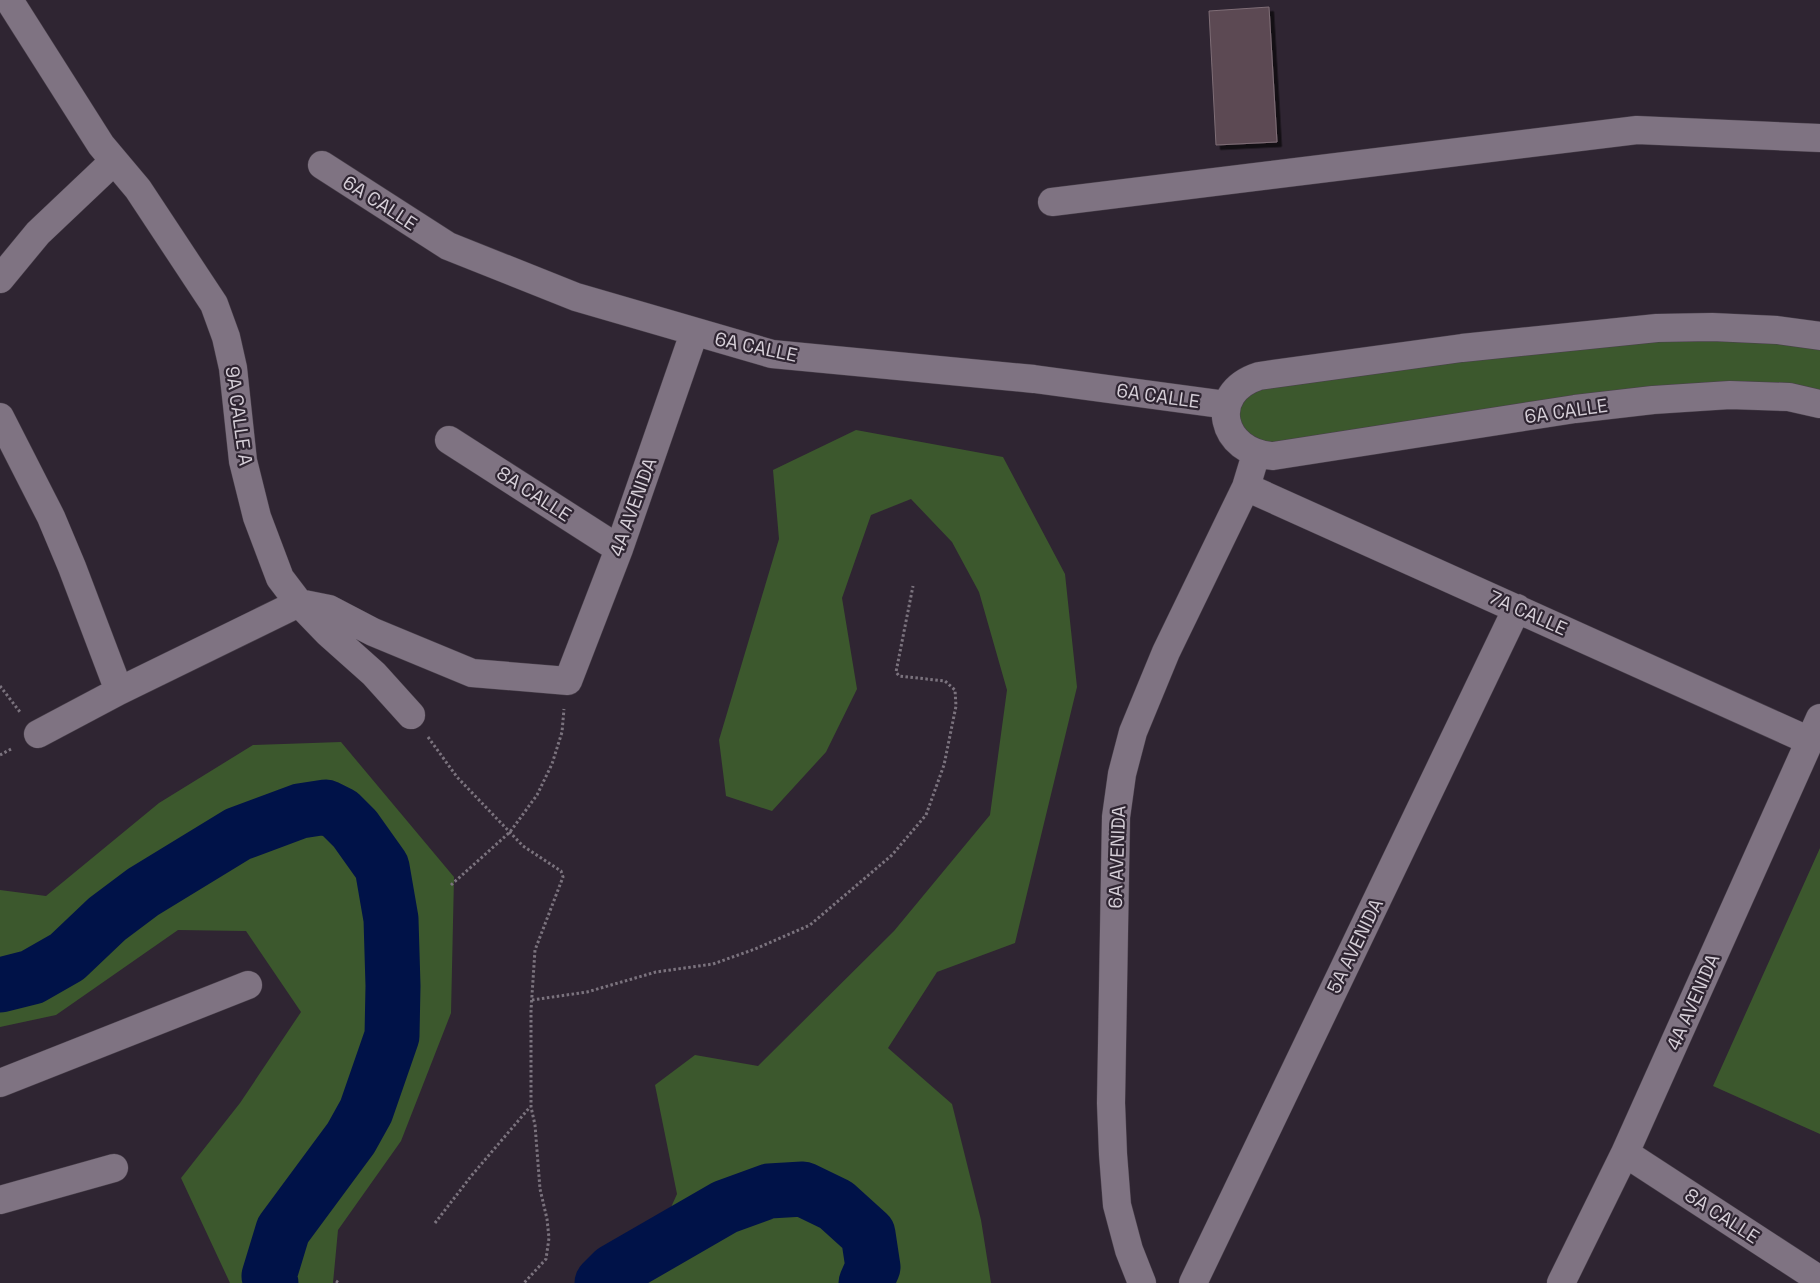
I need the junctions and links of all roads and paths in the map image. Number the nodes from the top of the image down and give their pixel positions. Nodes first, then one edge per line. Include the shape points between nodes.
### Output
1 (9, 0) edge
2 (1820, 138) edge
3 (114, 161) junction
4 (322, 165) dead end
5 (1052, 202) dead end
6 (0, 279) edge
7 (694, 332) junction
8 (1820, 336) edge
9 (1820, 404) edge
10 (1226, 405) junction
11 (0, 417) edge
12 (449, 440) dead end
13 (1256, 454) junction
14 (1246, 487) junction
15 (619, 549) junction
16 (913, 586) dead end
17 (299, 604) junction
18 (1517, 608) junction
19 (568, 681) junction
20 (119, 691) junction
21 (411, 715) joint
22 (1815, 729) edge
23 (38, 734) dead end
24 (510, 832) junction
25 (451, 885) dead end
26 (248, 985) dead end
27 (532, 1000) junction
28 (0, 1083) edge
29 (531, 1107) junction
30 (1625, 1153) junction
31 (114, 1168) dead end
32 (0, 1200) edge
33 (435, 1223) dead end
34 (1820, 1280) edge
35 (524, 1283) edge
36 (1142, 1283) edge
37 (1193, 1283) edge
38 (1561, 1283) edge

1 - 3 street, 9A CALLE A
2 - 5 street via 1636,130
3 - 6 street via 38,233
3 - 17 street, 9A CALLE A via 138,189 214,304 234,368 243,461 257,518 280,578
4 - 7 street, 6A CALLE via 448,246 576,297
7 - 10 street, 6A CALLE via 772,354 1034,379
7 - 15 street, 4A AVENIDA
8 - 10 street, 6A CALLE via 1776,330 1657,328 1462,348 1259,376 1239,385
9 - 13 street, 6A CALLE via 1789,397 1730,395 1653,400 1273,456
10 - 13 street, 6A CALLE via 1226,422 1232,435 1243,447
11 - 20 street via 51,517
12 - 15 street, 8A CALLE
13 - 14 street, 6A AVENIDA
14 - 18 street, 7A CALLE
14 - 36 street, 6A AVENIDA via 1166,652 1133,732 1116,816 1113,1154 1117,1205
15 - 19 street, 4A AVENIDA
16 - 27 path via 896,672 900,676 945,681 955,690 956,706 944,765 926,815 892,855 810,925 755,949 713,964 656,972 587,992
17 - 19 street via 329,610 472,674
17 - 20 street
17 - 21 street, 9A CALLE A via 374,674
18 - 22 street, 7A CALLE
18 - 37 street, 5A AVENIDA
19 - 24 path via 562,732 552,764 537,795
20 - 23 street
21 - 24 path via 457,777
22 - 30 street, 4A AVENIDA
24 - 25 path
24 - 27 path via 523,846 561,871 563,877 535,950
26 - 28 street
27 - 29 path
29 - 33 path
29 - 35 path via 549,1238 546,1259
30 - 34 street, 8A CALLE
30 - 38 street, 4A AVENIDA
31 - 32 street

